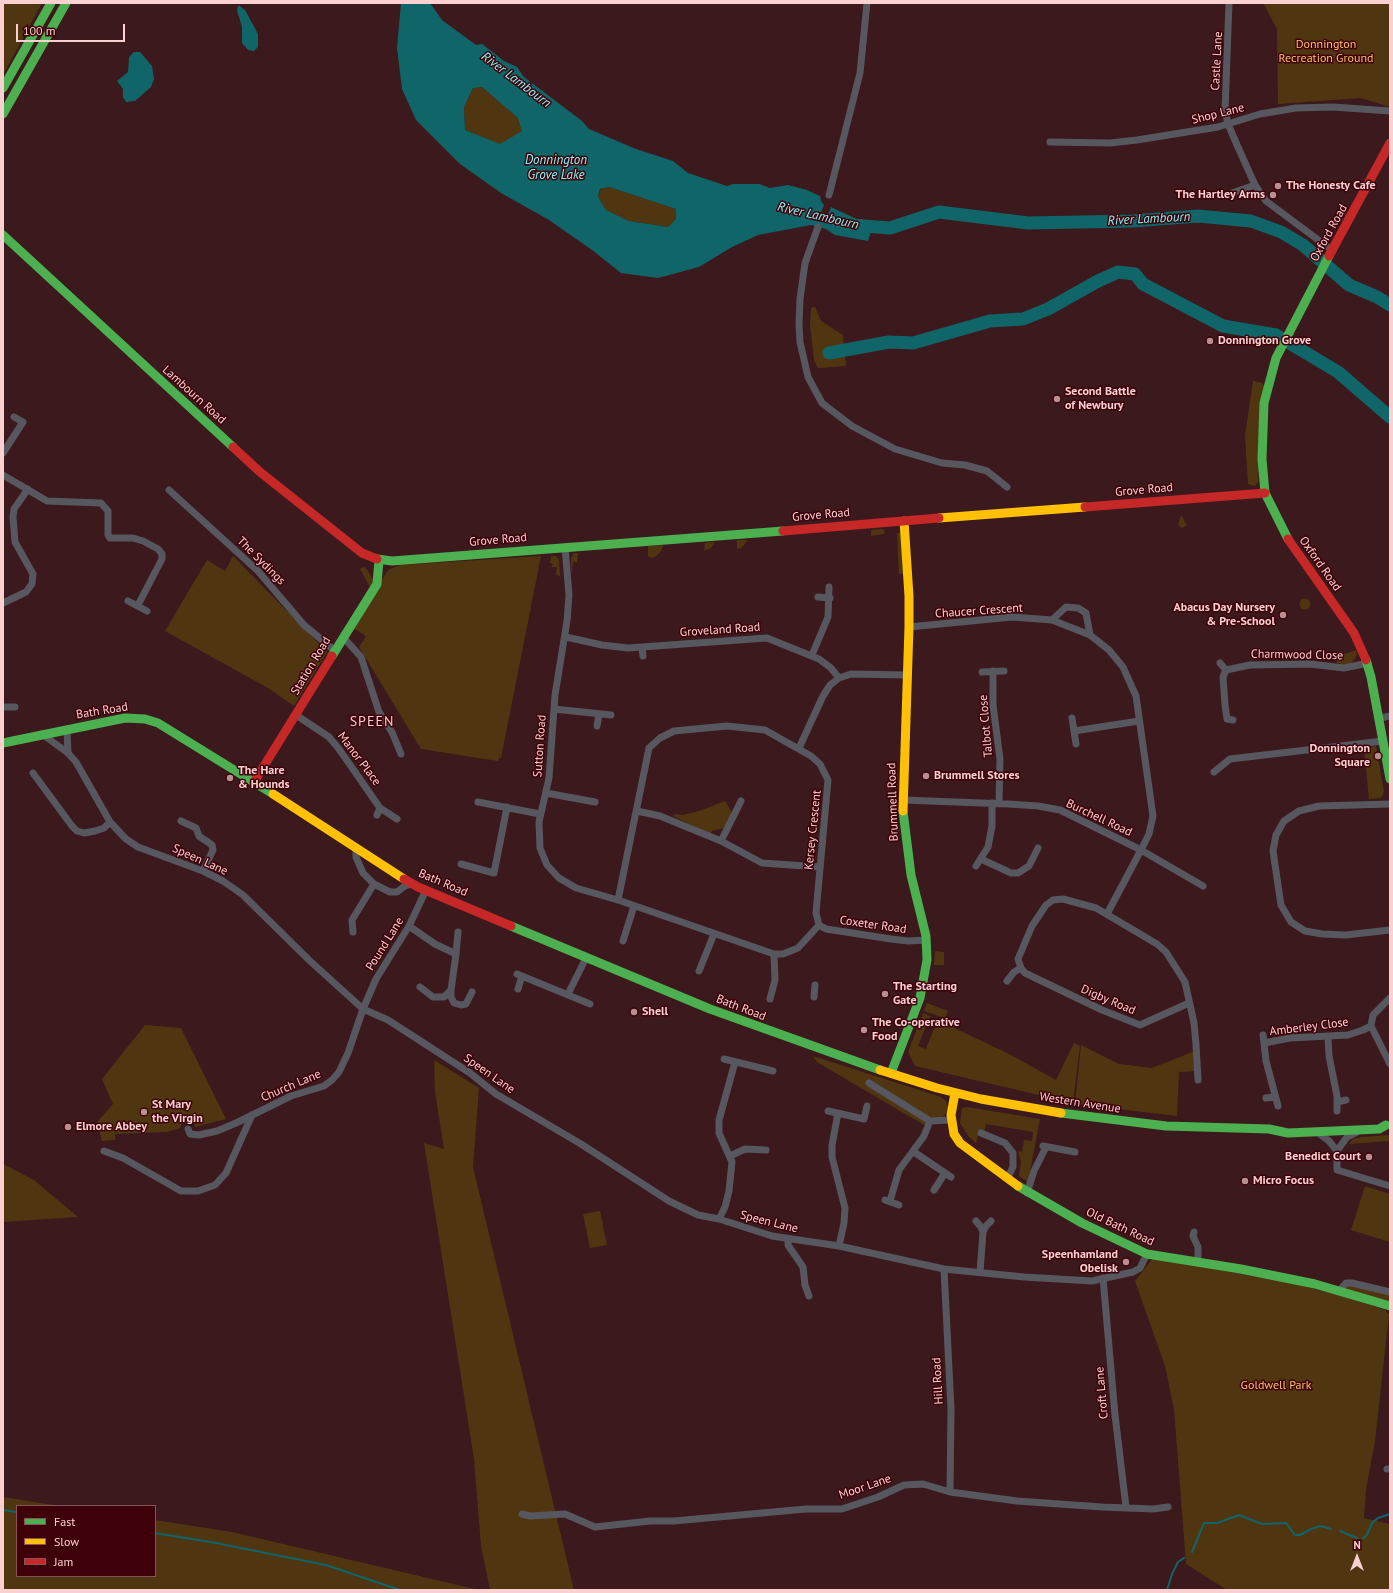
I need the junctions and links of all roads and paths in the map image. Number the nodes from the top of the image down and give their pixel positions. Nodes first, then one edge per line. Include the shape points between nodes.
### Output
1 (51, 3) edge
2 (66, 3) edge
3 (867, 3) edge
4 (1229, 3) edge
5 (3, 88) edge
6 (1390, 111) edge
7 (3, 114) edge
8 (1228, 124) junction
9 (1050, 142) dead end
10 (1390, 143) edge
11 (1255, 185) junction
12 (1232, 193) dead end
13 (829, 195) dead end
14 (818, 227) dead end
15 (3, 235) edge
16 (1333, 251) junction
17 (14, 416) dead end
18 (23, 422) junction
19 (30, 426) dead end
20 (3, 453) edge
21 (3, 475) edge
22 (1007, 487) dead end
23 (28, 489) junction
24 (169, 490) dead end
25 (1265, 493) junction
26 (904, 521) junction
27 (565, 547) junction
28 (379, 560) junction
29 (829, 587) dead end
30 (818, 597) dead end
31 (830, 598) junction
32 (128, 601) dead end
33 (3, 603) edge
34 (138, 605) junction
35 (147, 611) dead end
36 (1052, 620) junction
37 (909, 627) junction
38 (1090, 635) junction
39 (566, 636) junction
40 (343, 637) junction
41 (642, 648) junction
42 (334, 650) junction
43 (812, 655) junction
44 (643, 656) dead end
45 (1220, 663) dead end
46 (1368, 663) junction
47 (1226, 670) junction
48 (993, 671) junction
49 (1004, 671) dead end
50 (982, 672) dead end
51 (906, 675) junction
52 (839, 678) junction
53 (3, 707) edge
54 (15, 707) dead end
55 (554, 709) junction
56 (296, 714) junction
57 (599, 714) junction
58 (611, 715) dead end
59 (1390, 716) edge
60 (1072, 718) dead end
61 (1380, 718) junction
62 (1233, 720) dead end
63 (1139, 722) junction
64 (598, 726) dead end
65 (67, 729) junction
66 (1074, 731) junction
67 (42, 734) junction
68 (1383, 741) junction
69 (3, 743) edge
70 (1076, 744) dead end
71 (799, 748) junction
72 (68, 753) junction
73 (401, 754) dead end
74 (1214, 772) dead end
75 (33, 773) dead end
76 (1390, 779) edge
77 (254, 782) junction
78 (546, 793) junction
79 (903, 800) junction
80 (741, 801) dead end
81 (478, 802) dead end
82 (595, 802) dead end
83 (996, 803) junction
84 (1390, 804) edge
85 (380, 808) junction
86 (507, 808) junction
87 (637, 811) junction
88 (540, 814) junction
89 (377, 815) dead end
90 (397, 819) dead end
91 (180, 821) dead end
92 (110, 822) junction
93 (721, 841) junction
94 (356, 847) junction
95 (1038, 848) dead end
96 (1141, 850) junction
97 (982, 859) junction
98 (461, 864) dead end
99 (976, 866) dead end
100 (820, 867) junction
101 (203, 871) junction
102 (374, 884) junction
103 (412, 884) junction
104 (1204, 886) dead end
105 (426, 890) junction
106 (618, 900) junction
107 (634, 906) junction
108 (1107, 914) junction
109 (819, 925) junction
110 (409, 926) junction
111 (1390, 930) edge
112 (353, 932) dead end
113 (458, 932) dead end
114 (714, 934) junction
115 (926, 940) junction
116 (623, 941) dead end
117 (456, 954) junction
118 (774, 954) junction
119 (586, 958) junction
120 (1020, 968) junction
121 (699, 971) dead end
122 (1007, 981) dead end
123 (815, 985) dead end
124 (420, 987) dead end
125 (518, 989) dead end
126 (451, 990) junction
127 (472, 992) dead end
128 (568, 994) junction
129 (814, 997) dead end
130 (1390, 998) edge
131 (770, 999) dead end
132 (1189, 1003) junction
133 (590, 1004) dead end
134 (363, 1009) junction
135 (1371, 1026) junction
136 (1263, 1035) dead end
137 (1328, 1036) junction
138 (1264, 1043) junction
139 (724, 1059) dead end
140 (735, 1062) junction
141 (1390, 1064) edge
142 (773, 1071) dead end
143 (891, 1073) junction
144 (1198, 1080) dead end
145 (869, 1083) dead end
146 (955, 1093) junction
147 (1275, 1097) junction
148 (1266, 1098) dead end
149 (1346, 1100) dead end
150 (1337, 1102) junction
151 (867, 1106) dead end
152 (1278, 1106) dead end
153 (1337, 1110) dead end
154 (828, 1111) dead end
155 (838, 1113) junction
156 (252, 1115) junction
157 (951, 1120) junction
158 (930, 1121) junction
159 (1388, 1125) edge
160 (188, 1129) dead end
161 (1269, 1130) junction
162 (1360, 1130) junction
163 (1317, 1132) junction
164 (981, 1133) dead end
165 (766, 1150) dead end
166 (104, 1151) dead end
167 (1336, 1151) junction
168 (914, 1152) junction
169 (1075, 1152) dead end
170 (730, 1156) junction
171 (944, 1173) junction
172 (951, 1177) dead end
173 (1005, 1177) junction
174 (1390, 1186) edge
175 (934, 1190) dead end
176 (1027, 1193) junction
177 (900, 1205) dead end
178 (719, 1219) junction
179 (976, 1221) dead end
180 (991, 1221) dead end
181 (983, 1232) junction
182 (1194, 1232) dead end
183 (788, 1239) junction
184 (839, 1246) junction
185 (1147, 1254) junction
186 (1198, 1262) junction
187 (944, 1269) junction
188 (980, 1272) junction
189 (1103, 1278) junction
190 (1339, 1291) junction
191 (1390, 1292) edge
192 (809, 1296) dead end
193 (1390, 1306) edge
194 (950, 1492) junction
195 (1126, 1507) junction
196 (1168, 1507) dead end
197 (522, 1514) dead end

1 - 5 main road
2 - 7 main road
3 - 13 street via 860,73
4 - 8 street, Castle Lane via 1225,111
6 - 8 street, Shop Lane via 1333,107 1296,108 1275,110
8 - 9 street, Shop Lane via 1110,143
8 - 11 street, Castle Lane
10 - 16 main road, Oxford Road
11 - 12 street
11 - 16 street, Castle Lane via 1269,204
14 - 22 street via 805,263 799,325 808,377 822,403 852,426 895,449 942,463 965,465 986,471
15 - 28 main road, Lambourn Road via 260,472 362,553
16 - 25 main road, Oxford Road via 1276,358 1264,403 1262,459
17 - 18 street
18 - 19 street
18 - 20 street
21 - 23 street
23 - 33 street via 14,509 13,517 15,542 33,574 32,584 26,592
23 - 34 street via 47,501 101,503 108,511 110,538 133,538 158,549 162,559
24 - 42 street, The Sydings via 258,571 304,625
25 - 26 main road, Grove Road
25 - 46 main road, Oxford Road via 1290,543 1354,633
26 - 27 main road, Grove Road
26 - 37 main road, Brummell Road
27 - 28 main road, Grove Road
27 - 39 street, Sutton Road via 569,595
28 - 40 main road, Station Road via 377,584
29 - 31 street
30 - 31 street
31 - 43 street via 828,617
32 - 34 street
34 - 35 street
36 - 37 street, Chaucer Crescent via 1012,617
36 - 38 street, Chaucer Crescent
36 - 38 street via 1066,607 1078,608 1086,613
37 - 51 main road, Brummell Road
38 - 63 street, Chaucer Crescent via 1109,650 1123,667 1136,696
39 - 41 street, Groveland Road via 613,647
39 - 55 street, Sutton Road
40 - 42 main road, Station Road
40 - 73 street via 361,657 379,712 392,732
41 - 43 street, Groveland Road via 759,638 774,640
41 - 44 street
42 - 56 main road, Station Road
43 - 52 street, Groveland Road via 831,668
45 - 47 street
46 - 47 street, Charmwood Close via 1344,668 1310,664 1250,665
46 - 61 main road, Oxford Road
47 - 62 street via 1223,677 1225,705 1227,719
48 - 49 street
48 - 50 street
48 - 83 street, Talbot Close via 993,705 1000,759
51 - 52 street via 850,674
51 - 79 main road, Brummell Road
52 - 71 street via 830,685 823,696
53 - 54 street
55 - 57 street
55 - 78 street, Sutton Road via 552,762
56 - 77 main road, Station Road
56 - 85 street, Manor Place via 329,737
57 - 58 street
57 - 64 street
59 - 61 street
60 - 66 street
61 - 68 main road, Oxford Road
63 - 66 street
63 - 96 street, Chaucer Crescent via 1153,816
65 - 67 main road, Bath Road
65 - 72 street
65 - 77 main road, Bath Road via 125,718 152,721 172,730
66 - 70 street
67 - 69 main road, Bath Road
67 - 72 street, Speen Lane
68 - 74 street via 1230,759
68 - 76 main road, Oxford Road
71 - 87 street, Kersey Crescent via 765,730 727,726 674,731 660,738 649,748
71 - 100 street, Kersey Crescent via 820,764 828,780
72 - 92 street, Speen Lane via 76,762
75 - 92 street via 77,834 104,828
77 - 94 main road, Bath Road
78 - 82 street
78 - 88 street, Sutton Road
79 - 83 street, Burchell Road
79 - 115 main road, Brummell Road via 908,860
80 - 93 street
81 - 86 street
83 - 96 street, Burchell Road via 1060,810
83 - 97 street, Talbot Close via 988,847
84 - 111 street via 1319,806 1299,811 1284,821 1276,835 1273,851 1281,905 1291,922 1305,931 1322,934 1346,935
85 - 89 street
85 - 90 street, Manor Place
86 - 88 street
86 - 98 street via 494,873
87 - 93 street via 660,816
87 - 106 street, Kersey Crescent
88 - 106 street, Sutton Road via 540,848 553,872 569,885
91 - 101 street via 196,828 199,836 212,845 213,850
92 - 101 street, Speen Lane via 126,839 138,847
93 - 100 street via 762,864
94 - 102 street via 356,857 363,874
94 - 103 main road, Bath Road
95 - 97 street via 1029,866 1018,873 1011,873
96 - 104 street, Burchell Road
96 - 108 street
97 - 99 street, Talbot Close
100 - 109 street, Kersey Crescent via 816,913
101 - 134 street, Speen Lane via 243,895
102 - 103 street via 390,892 397,892
102 - 112 street via 352,920
103 - 105 main road, Bath Road
105 - 110 street, Pound Lane
105 - 119 main road, Bath Road
106 - 107 street
107 - 114 street
107 - 116 street
108 - 120 street via 1096,908 1063,899 1054,900 1046,905 1032,926 1018,959
108 - 132 street via 1166,952 1185,982
109 - 115 street, Coxeter Road via 826,929 891,939
109 - 118 street via 798,948 783,954
110 - 117 street via 435,944
110 - 134 street, Pound Lane via 376,979
113 - 117 street
114 - 118 street
114 - 121 street
115 - 143 main road, Brummell Road via 926,968 920,998
117 - 126 street
118 - 131 street via 775,980
119 - 128 street
119 - 143 main road, Bath Road via 748,1024
120 - 122 street
120 - 132 street, Digby Road via 1059,990 1140,1025
123 - 129 street
124 - 126 street via 433,997 444,997
125 - 128 street via 520,975
126 - 127 street via 454,1003 461,1005 466,1004
128 - 133 street
130 - 135 street via 1373,1015
132 - 144 street via 1196,1044
134 - 156 street, Church Lane via 348,1053 332,1080 324,1086 291,1096
134 - 178 street, Speen Lane via 388,1020 496,1094 581,1144 669,1201 698,1215
135 - 137 street, Amberley Close via 1348,1035
135 - 141 street
136 - 138 street
137 - 138 street, Amberley Close via 1290,1038
137 - 150 street
138 - 147 street, Amberley Close
139 - 140 street
140 - 142 street via 763,1071
140 - 170 street via 719,1120 719,1133
143 - 146 main road, Western Avenue
145 - 158 street
146 - 157 main road, Old Bath Road
146 - 161 main road, Western Avenue via 1130,1123 1184,1128
147 - 148 street
147 - 152 street, Amberley Close
149 - 150 street
150 - 153 street
151 - 155 street via 864,1119
154 - 155 street
155 - 184 street via 832,1157 845,1208
156 - 160 street, Church Lane via 217,1131 199,1135 190,1134
156 - 166 street via 226,1173 215,1185 198,1191 181,1191 123,1158
157 - 158 street
157 - 173 main road, Old Bath Road via 954,1134 960,1143
158 - 168 street
159 - 161 main road, Western Avenue via 1377,1123 1292,1126
159 - 162 main road, Western Avenue via 1379,1129
161 - 163 main road, Western Avenue via 1288,1133
162 - 163 main road, Western Avenue
162 - 167 street via 1347,1137
163 - 167 street via 1329,1141
164 - 173 street via 1005,1143 1013,1154 1010,1173
165 - 170 street via 758,1146
167 - 174 street via 1336,1170
168 - 171 street
168 - 177 street via 900,1170 887,1200
169 - 176 street via 1044,1147
170 - 178 street via 732,1177
171 - 172 street
171 - 175 street
173 - 176 main road, Old Bath Road
176 - 185 main road, Old Bath Road
178 - 183 street, Speen Lane
179 - 181 street
180 - 181 street
181 - 188 street
182 - 186 street
183 - 184 street, Speen Lane
183 - 192 street via 788,1246 803,1267
184 - 187 street, Speen Lane
185 - 186 main road, Old Bath Road
185 - 189 street, Speen Lane via 1140,1268 1133,1272
186 - 190 main road, Old Bath Road via 1315,1284
187 - 188 street, Speen Lane
187 - 194 street, Hill Road via 950,1408
188 - 189 street, Speen Lane via 1024,1278 1084,1281
189 - 195 street, Croft Lane
190 - 191 street via 1346,1283 1352,1283
190 - 193 main road, Old Bath Road
194 - 195 street, Moor Lane via 1017,1501
194 - 197 street, Moor Lane via 923,1484 904,1485 842,1509 806,1509 594,1527 565,1514
195 - 196 street, Moor Lane

